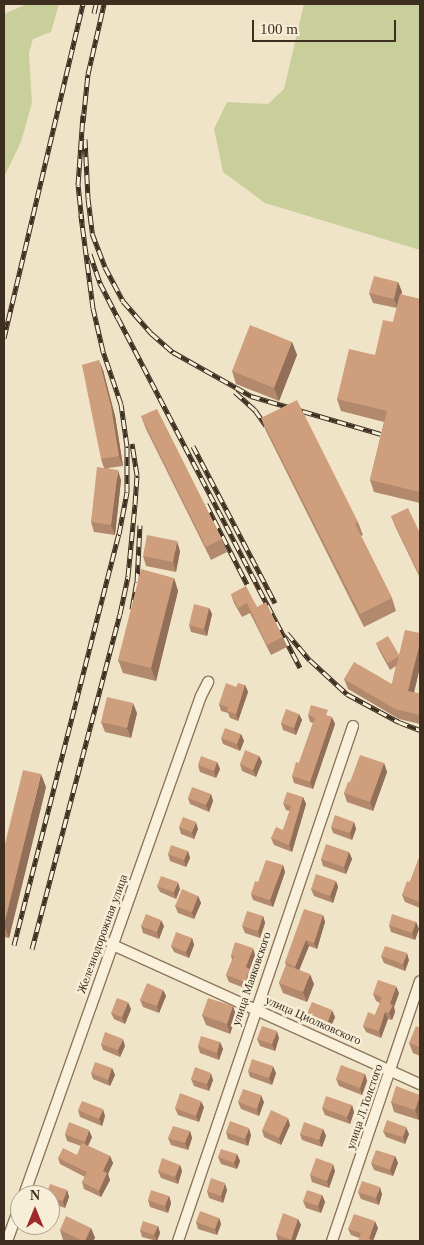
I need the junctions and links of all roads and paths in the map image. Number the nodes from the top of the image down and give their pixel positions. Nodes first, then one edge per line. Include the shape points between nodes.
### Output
1 (208, 682) dead end
2 (353, 726) dead end
3 (112, 945) junction
4 (420, 981) edge
5 (255, 1009) junction
6 (391, 1071) junction
7 (420, 1084) edge
8 (28, 1185) edge
9 (178, 1241) edge
10 (332, 1241) edge

1 - 3 street, Железнодорожная улица
2 - 5 street, улица Маяковского
3 - 5 street, улица Циолковского
3 - 8 street, Железнодорожная улица
4 - 6 street, улица Л.Толстого
5 - 6 street, улица Циолковского
5 - 9 street, улица Маяковского
6 - 7 street, улица Циолковского
6 - 10 street, улица Л.Толстого

